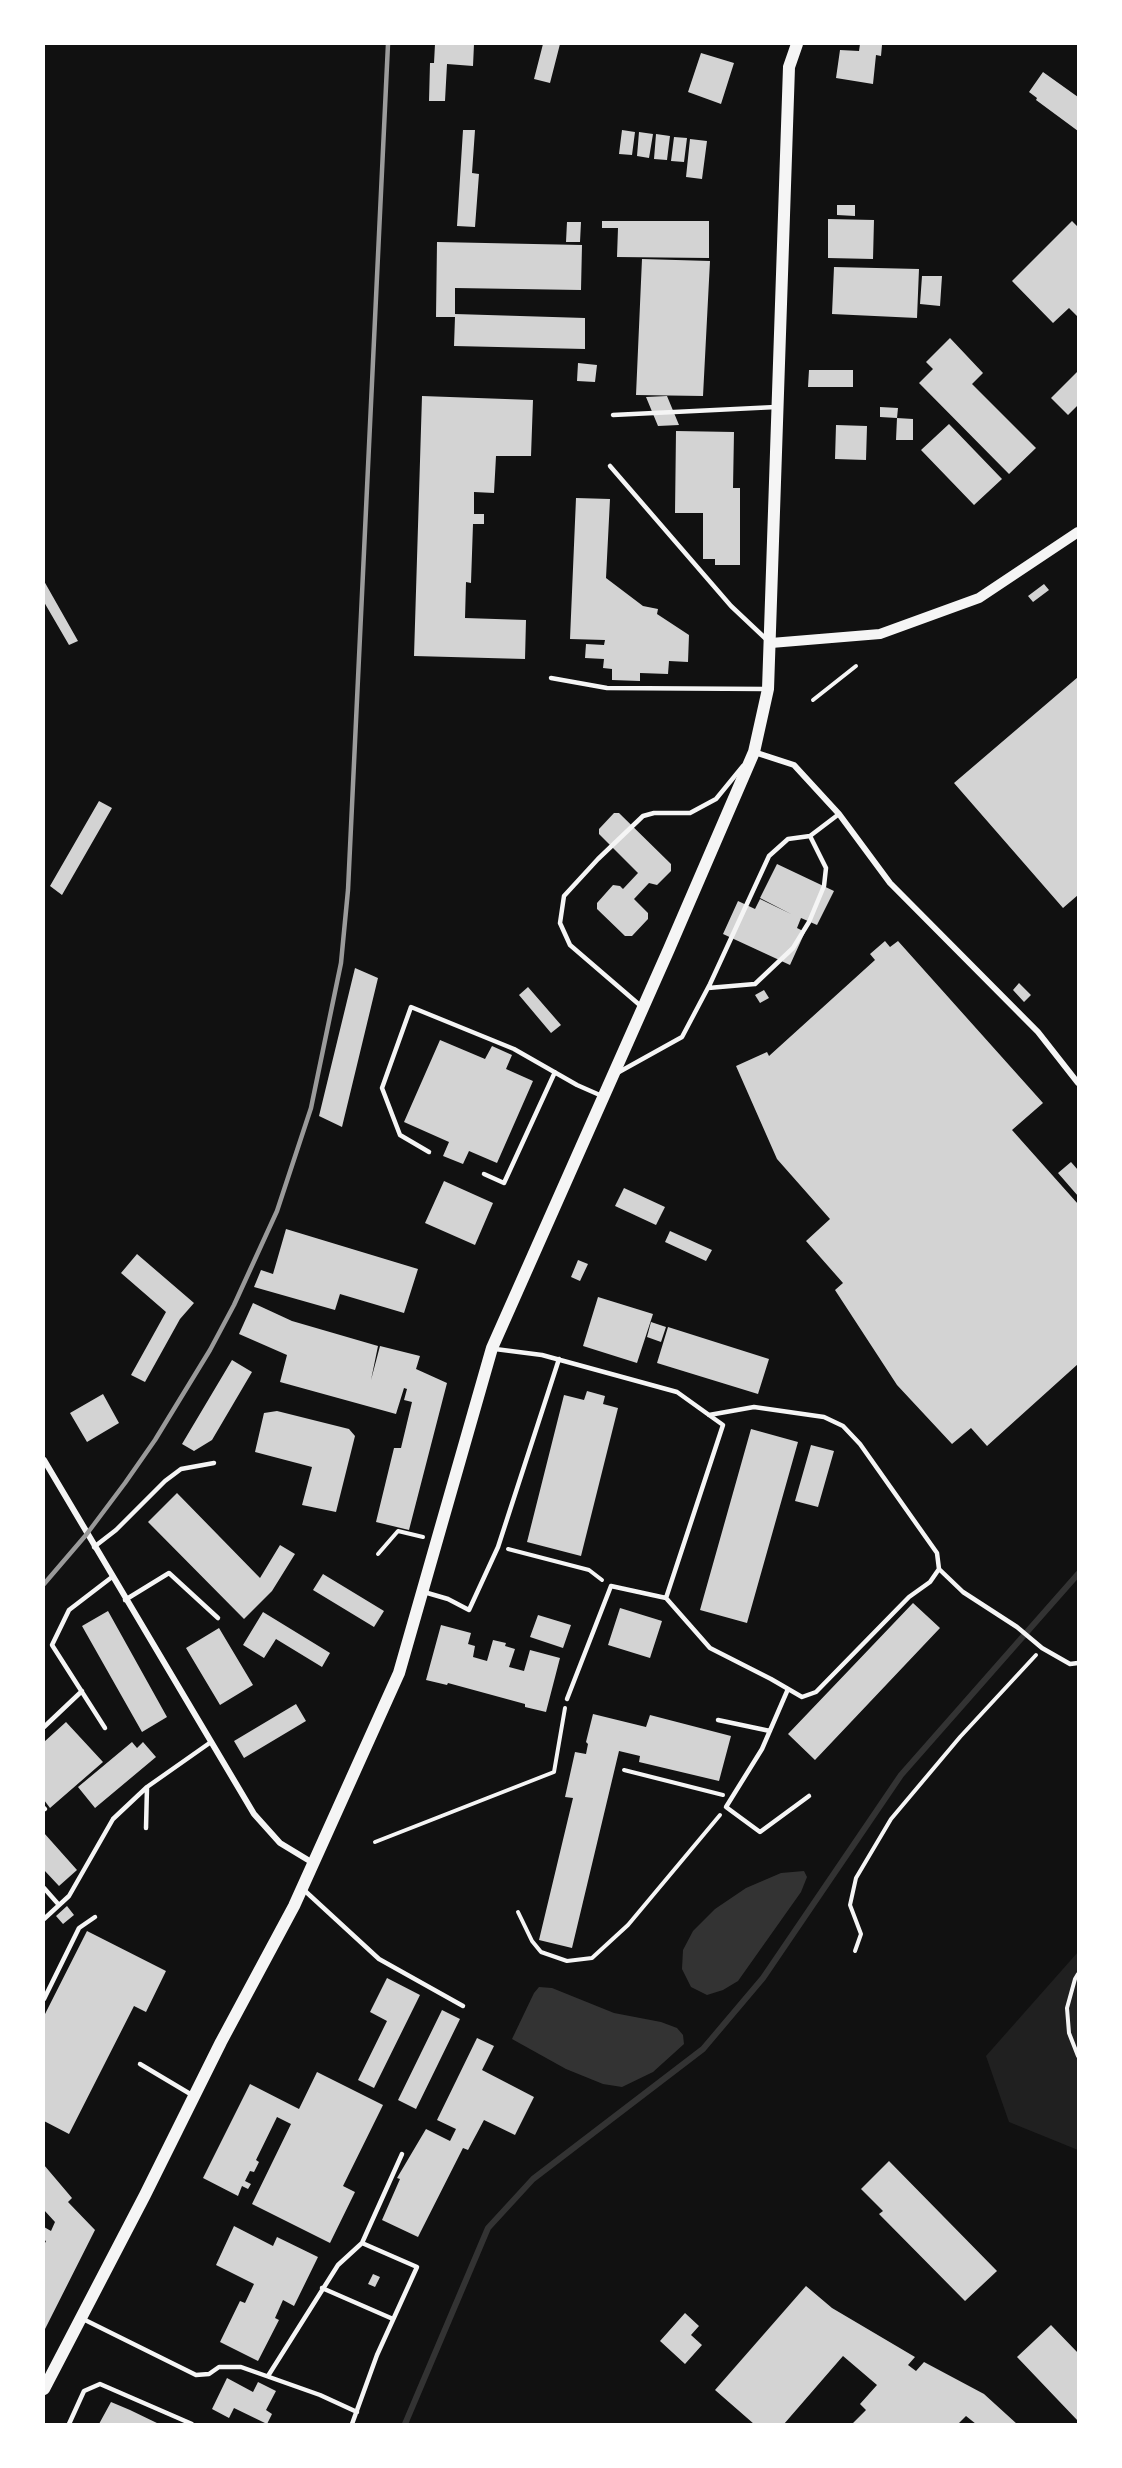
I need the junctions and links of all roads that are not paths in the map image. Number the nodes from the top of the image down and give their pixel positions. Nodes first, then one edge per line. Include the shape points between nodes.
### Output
1 (797, 44) edge
2 (778, 406) junction
3 (613, 415) dead end
4 (610, 466) dead end
5 (1078, 532) edge
6 (771, 643) junction
7 (550, 678) dead end
8 (768, 689) junction
9 (754, 752) junction
10 (839, 814) junction
11 (810, 836) junction
12 (708, 988) junction
13 (644, 1008) junction
14 (555, 1072) junction
15 (614, 1075) junction
16 (1078, 1083) edge
17 (604, 1097) junction
18 (429, 1152) dead end
19 (483, 1174) dead end
20 (492, 1348) junction
21 (559, 1359) junction
22 (709, 1415) junction
23 (44, 1460) edge
24 (214, 1463) dead end
25 (94, 1547) junction
26 (939, 1569) junction
27 (112, 1577) junction
28 (423, 1591) junction
29 (666, 1598) junction
30 (125, 1600) junction
31 (218, 1618) dead end
32 (1078, 1664) edge
33 (788, 1689) junction
34 (82, 1691) junction
35 (567, 1699) road end
36 (718, 1720) dead end
37 (44, 1727) edge
38 (105, 1728) dead end
39 (770, 1731) junction
40 (211, 1742) junction
41 (147, 1787) junction
42 (809, 1796) dead end
43 (146, 1828) dead end
44 (313, 1863) junction
45 (44, 1888) edge
46 (302, 1888) junction
47 (59, 1905) junction
48 (94, 1917) dead end
49 (44, 1919) edge
50 (44, 1999) edge
51 (464, 2006) dead end
52 (140, 2064) dead end
53 (194, 2096) junction
54 (402, 2154) dead end
55 (362, 2242) junction
56 (322, 2288) junction
57 (80, 2318) junction
58 (393, 2319) junction
59 (268, 2376) junction
60 (44, 2389) edge
61 (357, 2412) junction
62 (69, 2424) edge
63 (192, 2424) edge
64 (352, 2424) edge

1 - 2 main road via 789,67
2 - 3 lane
2 - 6 main road
4 - 6 lane via 731,606
5 - 6 street via 979,598 880,633
6 - 8 main road
7 - 8 lane via 607,688
8 - 9 main road
9 - 10 street via 794,765
9 - 13 main road
9 - 13 lane via 716,799 690,813 643,816 564,896 560,923 570,945
10 - 11 lane
10 - 16 street via 890,883 1038,1032
11 - 12 lane via 788,839 770,856
11 - 12 lane via 826,868 824,886 793,948 755,984
12 - 15 lane via 682,1037
13 - 15 main road
14 - 17 lane
14 - 18 lane via 514,1049 411,1007 382,1088 400,1135
14 - 19 lane via 504,1183
15 - 17 main road
17 - 20 main road
20 - 21 lane
20 - 28 main road
21 - 22 lane via 677,1392
21 - 28 lane via 498,1547 469,1610
22 - 26 lane via 754,1407 824,1418 843,1426 937,1553
22 - 29 lane via 723,1425
23 - 25 street
24 - 25 lane via 181,1469
25 - 27 street
26 - 32 lane via 963,1592 1042,1648 1070,1664
26 - 33 lane via 816,1692 802,1697
27 - 30 street
27 - 34 lane via 69,1610 52,1645
28 - 44 main road via 399,1673
29 - 33 lane via 710,1648
29 - 35 lane via 611,1586
30 - 31 lane via 169,1573
30 - 40 street
33 - 39 lane
34 - 37 lane
34 - 38 lane
36 - 39 lane
39 - 42 lane via 726,1807 760,1832
40 - 41 lane
40 - 44 street via 260,1821 280,1843
41 - 43 lane
41 - 47 lane via 113,1819 69,1896
44 - 46 main road
45 - 47 lane
46 - 51 lane via 379,1959
46 - 53 main road
47 - 49 lane
48 - 50 lane via 79,1928
52 - 53 lane
53 - 57 main road
54 - 55 lane
55 - 56 lane via 338,2265
55 - 58 lane via 417,2267
56 - 58 lane
56 - 59 lane
57 - 59 lane via 196,2375 209,2374 219,2367 241,2367
57 - 60 main road
58 - 61 lane
59 - 61 lane
61 - 64 lane
62 - 63 lane via 84,2391 99,2384

